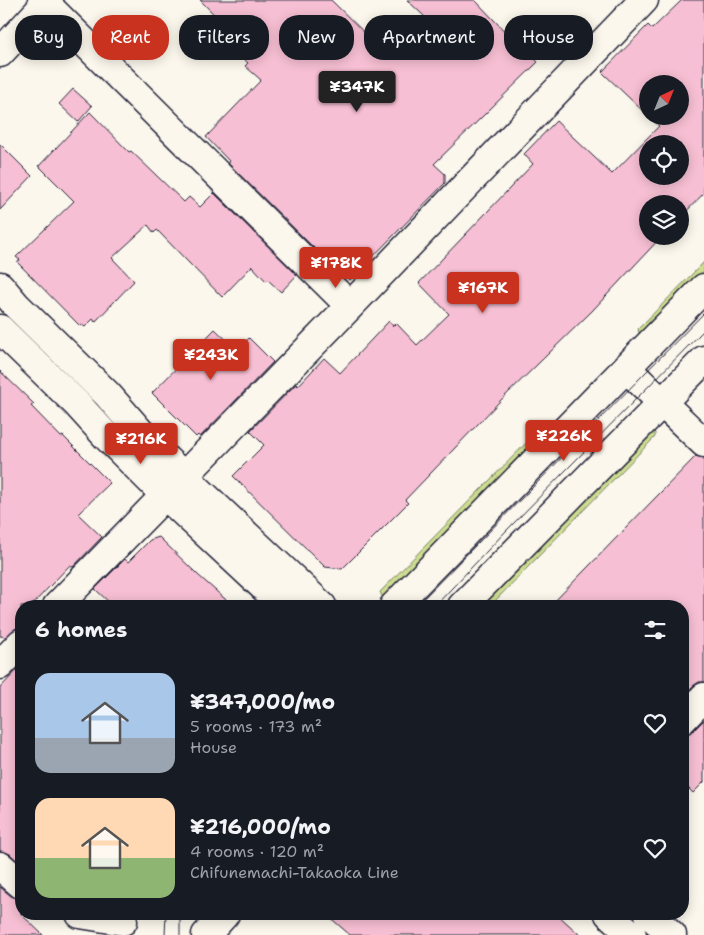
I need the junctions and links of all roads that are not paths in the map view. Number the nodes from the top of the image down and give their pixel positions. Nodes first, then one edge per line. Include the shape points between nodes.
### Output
1 (644, 0) edge
2 (45, 1) edge
3 (0, 54) edge
4 (0, 286) edge
5 (704, 288) edge
6 (350, 306) junction
7 (0, 329) edge
8 (704, 360) edge
9 (626, 368) junction
10 (662, 403) junction
11 (704, 444) edge
12 (175, 486) junction
13 (63, 600) edge
14 (279, 600) edge
15 (315, 600) edge
16 (400, 600) edge
17 (468, 600) edge
18 (15, 649) edge
19 (0, 665) edge
20 (704, 697) edge
21 (689, 713) edge
22 (0, 866) edge
23 (15, 879) edge
24 (111, 920) edge
25 (220, 920) edge
26 (616, 920) edge
27 (656, 920) edge
28 (126, 923) edge
29 (206, 935) edge
30 (632, 935) edge
31 (672, 935) edge

1 - 6 street
2 - 3 street
2 - 6 street
4 - 12 street via 107,394 154,449
5 - 9 street
6 - 12 street
7 - 12 street via 78,404 107,437
8 - 10 street
9 - 10 street
9 - 16 street
10 - 11 street
10 - 17 street
12 - 13 street
12 - 14 street
12 - 15 street
18 - 19 street
20 - 21 street
22 - 23 street
24 - 28 street
25 - 29 street
26 - 30 street
27 - 31 street

